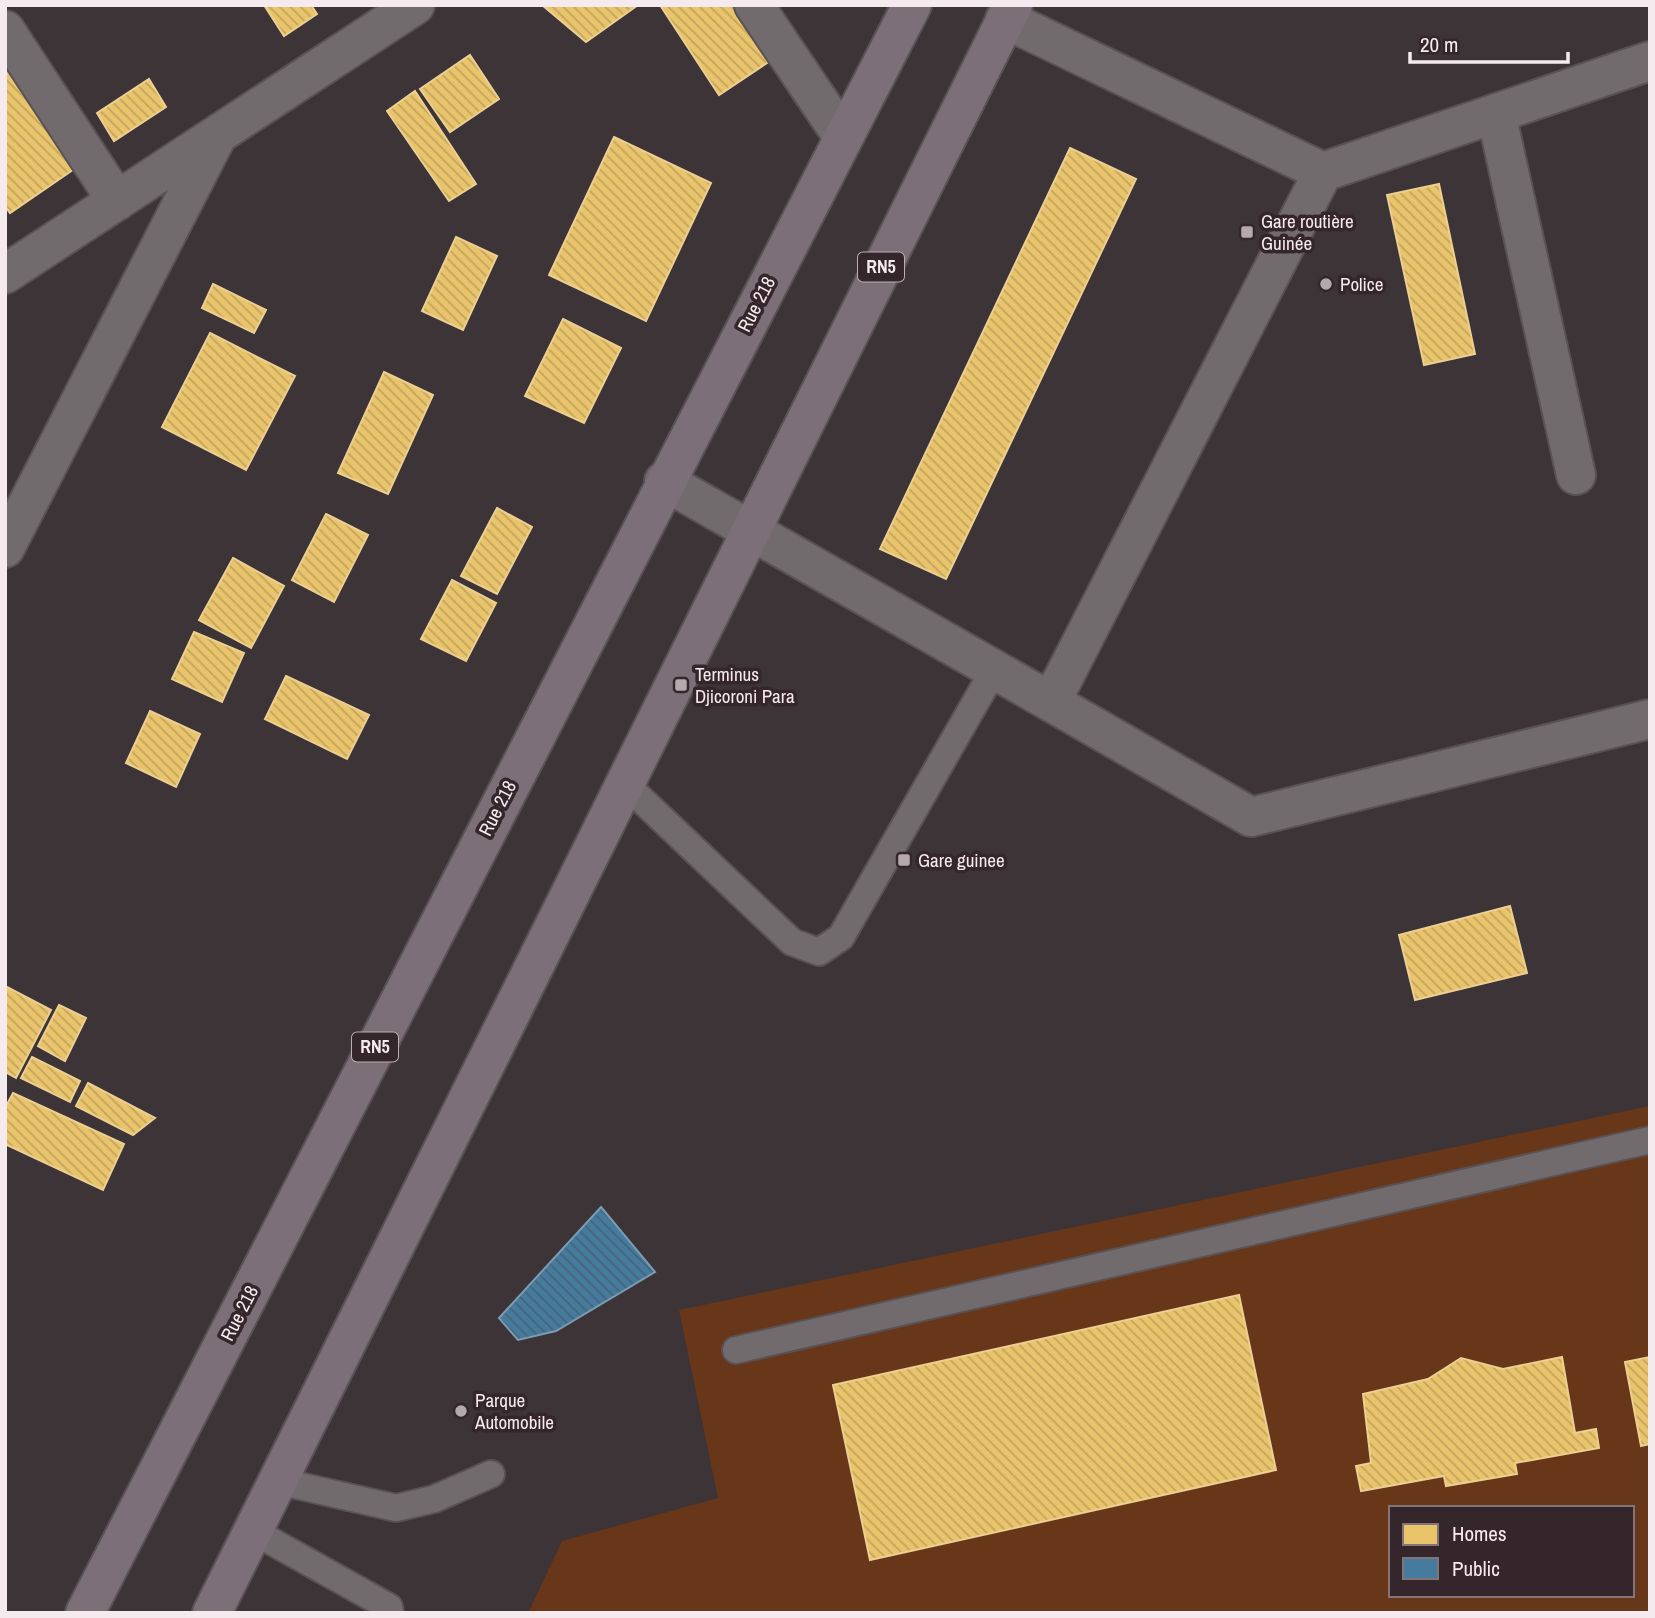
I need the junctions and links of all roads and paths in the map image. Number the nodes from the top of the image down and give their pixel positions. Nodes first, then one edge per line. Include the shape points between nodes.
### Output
1 (415, 5) edge
2 (754, 5) edge
3 (912, 5) edge
4 (1009, 12) edge
5 (5, 30) edge
6 (1650, 61) edge
7 (1496, 114) junction
8 (218, 134) junction
9 (842, 137) junction
10 (1323, 172) junction
11 (117, 201) junction
12 (5, 274) edge
13 (1576, 475) dead end
14 (664, 481) junction
15 (750, 530) junction
16 (5, 548) edge
17 (994, 670) junction
18 (1051, 702) junction
19 (1650, 719) edge
20 (624, 783) junction
21 (1650, 1140) edge
22 (736, 1350) dead end
23 (491, 1474) dead end
24 (278, 1481) junction
25 (253, 1531) junction
26 (85, 1613) edge
27 (212, 1613) edge
28 (390, 1613) edge

1 - 8 street
2 - 9 street
3 - 9 highway, Rue 218 / RN5
4 - 10 street
4 - 15 highway, RN5
5 - 11 street
6 - 7 street
7 - 10 street
7 - 13 street
8 - 11 street
8 - 16 street
9 - 14 highway, Rue 218 / RN5
10 - 18 street
11 - 12 street
14 - 15 street
14 - 26 highway, Rue 218 / RN5
15 - 17 street
15 - 20 highway, RN5
17 - 18 street
17 - 20 lane via 841,937 819,952 792,942
18 - 19 street via 1251,817
20 - 24 highway, RN5
21 - 22 lane
23 - 24 lane via 434,1499 396,1508
24 - 25 highway, RN5
25 - 27 highway, RN5
25 - 28 lane via 388,1607

